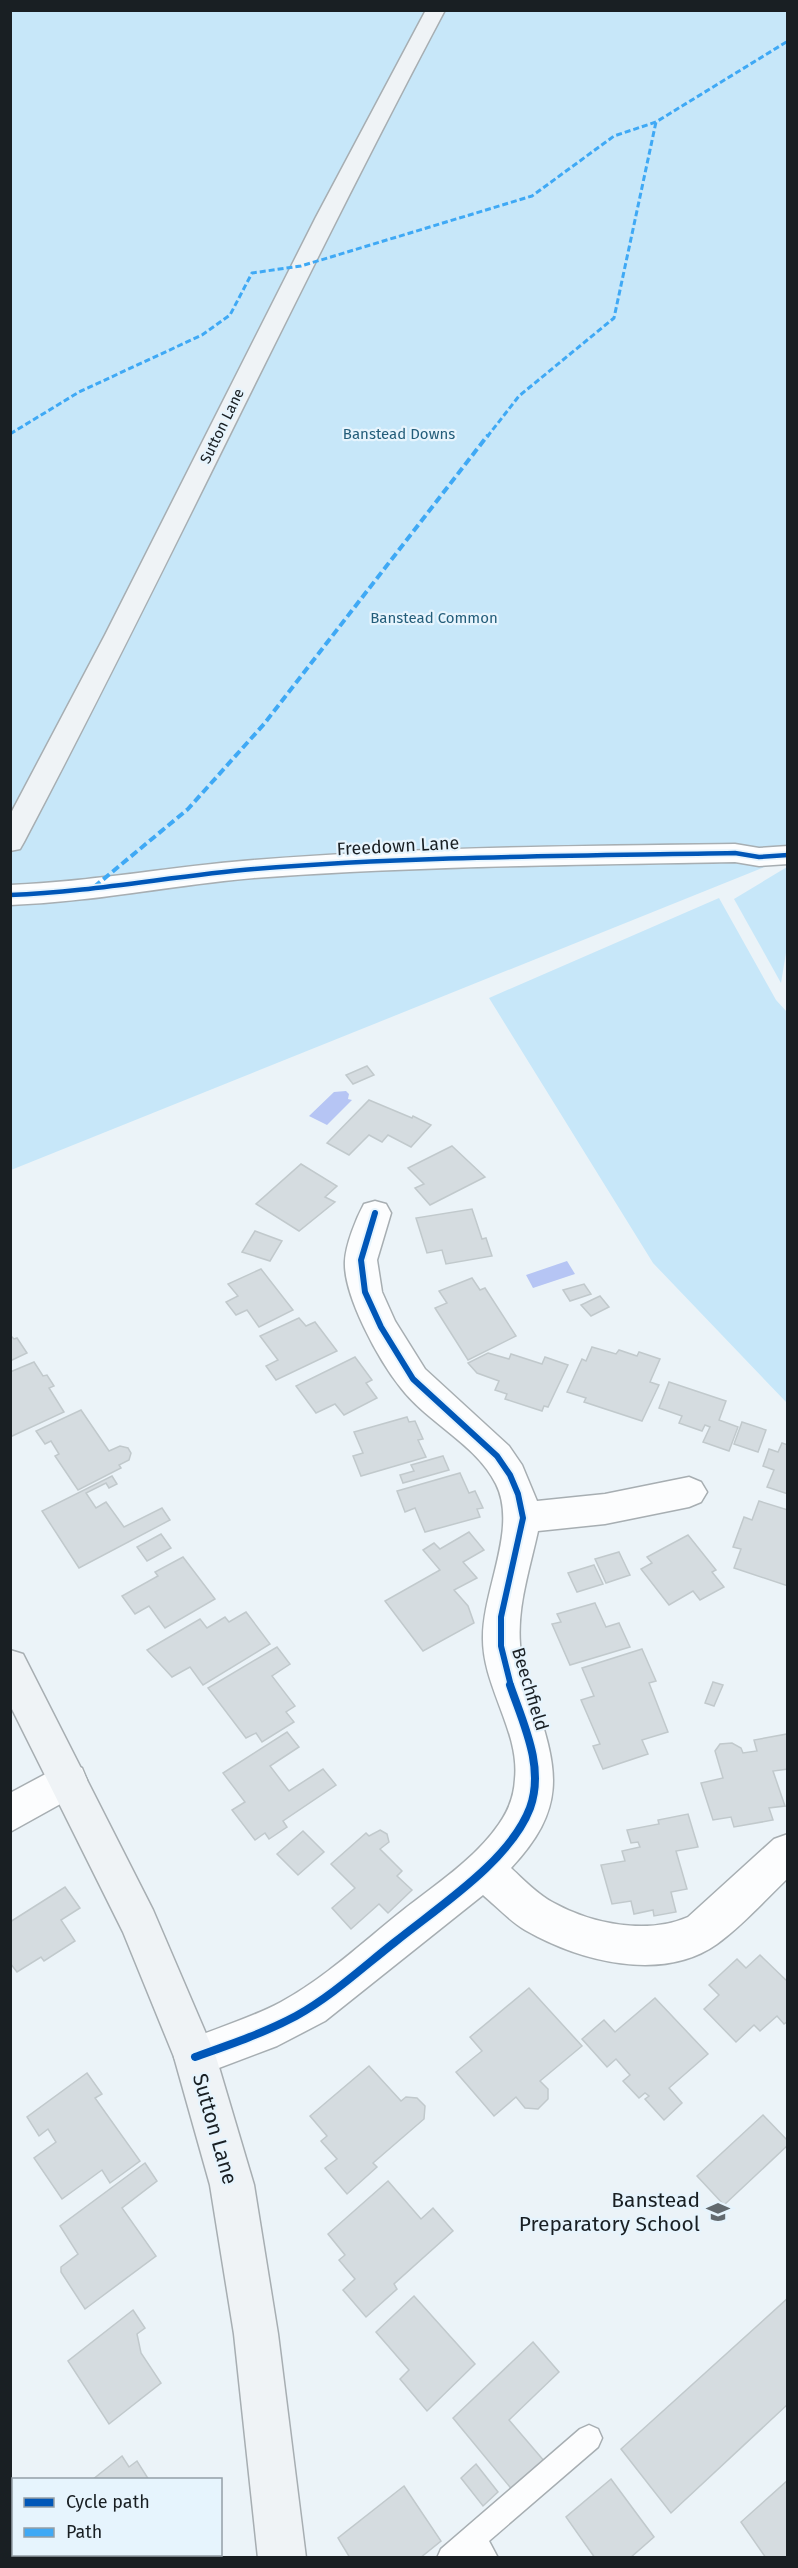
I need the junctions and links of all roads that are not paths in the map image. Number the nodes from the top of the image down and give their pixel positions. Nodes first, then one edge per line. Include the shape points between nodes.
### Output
1 (436, 10) edge
2 (10, 842) edge
3 (788, 855) edge
4 (10, 896) edge
5 (375, 1214) dead end
6 (689, 1492) dead end
7 (523, 1518) junction
8 (10, 1666) edge
9 (68, 1780) junction
10 (10, 1814) edge
11 (788, 1852) edge
12 (483, 1870) junction
13 (195, 2057) junction
14 (589, 2438) dead end
15 (479, 2549) edge
16 (282, 2558) edge
17 (450, 2558) edge

1 - 2 main road, Sutton Lane via 306,256 143,587
3 - 4 street, Freedown Lane via 430,859 252,869
5 - 7 street, Beechfield via 361,1260 365,1292 381,1327 413,1379 497,1456 510,1474
6 - 7 street via 605,1509
7 - 12 street, Beechfield via 501,1617 501,1646 532,1749 535,1777 530,1809 512,1839
8 - 9 main road, Sutton Lane
9 - 10 street
9 - 13 main road, Sutton Lane via 139,1923
11 - 12 street via 702,1931 675,1943 640,1946 572,1931 538,1916
12 - 13 street, Beechfield via 304,2013 258,2035
13 - 16 main road, Sutton Lane via 232,2185 256,2334
14 - 15 lane
15 - 17 lane

